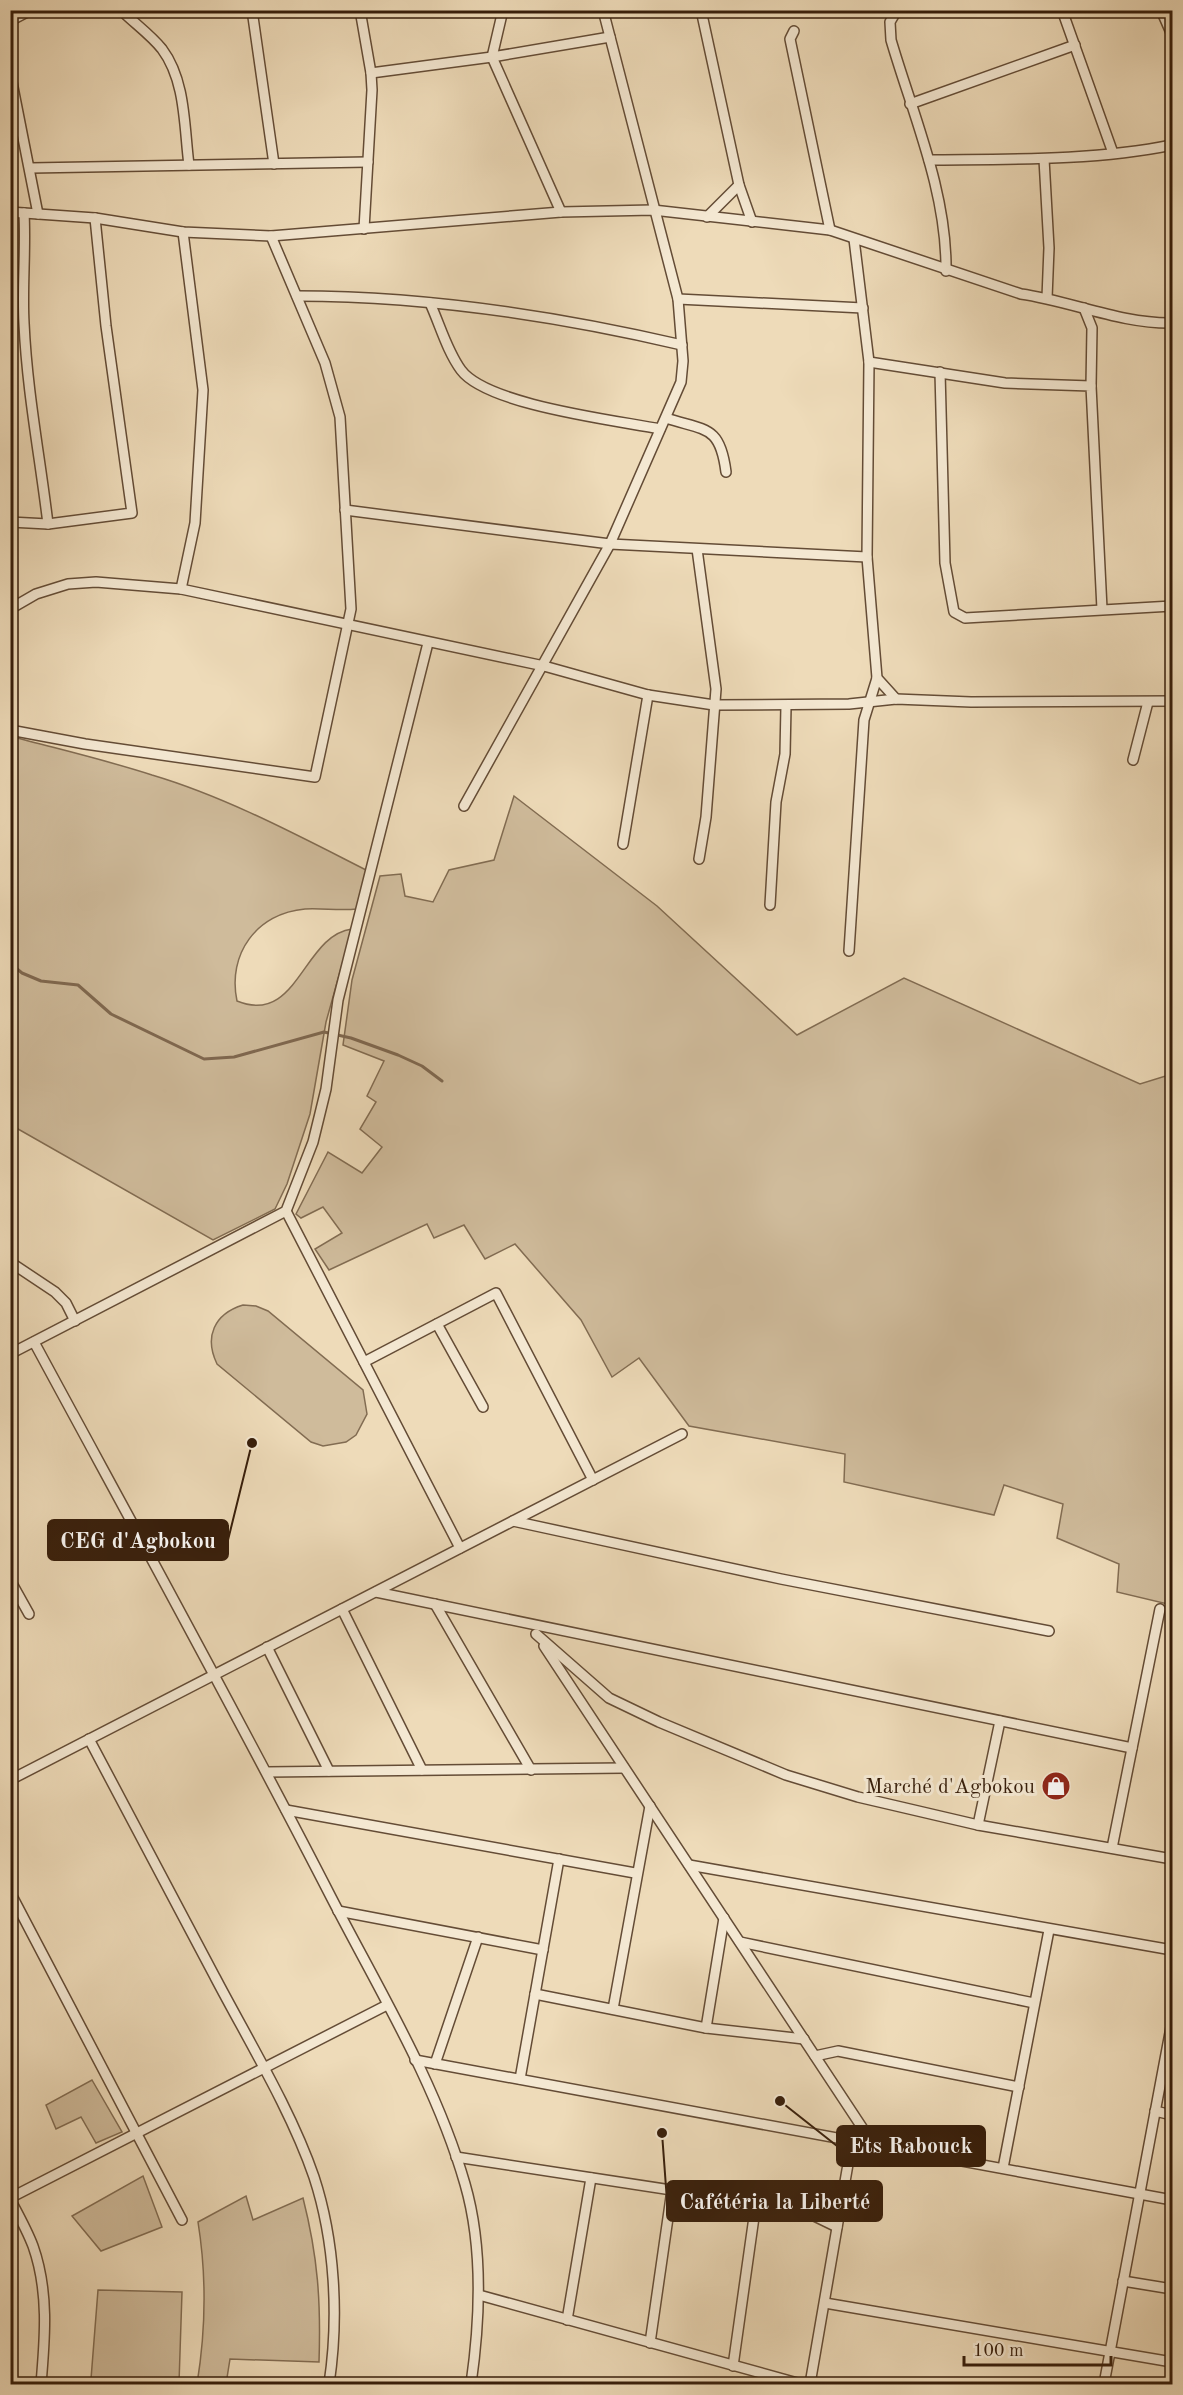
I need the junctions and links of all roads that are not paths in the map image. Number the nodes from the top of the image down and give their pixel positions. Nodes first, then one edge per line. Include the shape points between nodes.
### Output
1 (31, 10) edge
2 (121, 10) edge
3 (252, 10) edge
4 (360, 10) edge
5 (504, 10) edge
6 (603, 10) edge
7 (701, 10) edge
8 (897, 10) edge
9 (1062, 10) edge
10 (1161, 10) edge
11 (10, 21) edge
12 (795, 31) dead end
13 (1173, 35) edge
14 (610, 37) junction
15 (1074, 45) junction
16 (492, 57) junction
17 (10, 72) edge
18 (372, 73) junction
19 (910, 104) junction
20 (1173, 145) edge
21 (1113, 153) junction
22 (1044, 159) junction
23 (929, 160) junction
24 (368, 162) junction
25 (274, 164) junction
26 (189, 165) junction
27 (31, 168) junction
28 (739, 185) junction
29 (653, 210) junction
30 (10, 212) edge
31 (561, 212) junction
32 (24, 213) junction
33 (38, 214) junction
34 (707, 217) junction
35 (95, 218) junction
36 (752, 222) junction
37 (364, 229) junction
38 (830, 230) junction
39 (183, 232) junction
40 (272, 236) junction
41 (854, 239) junction
42 (946, 271) junction
43 (297, 296) junction
44 (1047, 298) junction
45 (678, 299) junction
46 (430, 303) junction
47 (864, 308) junction
48 (1084, 308) junction
49 (1106, 313) junction
50 (1173, 323) edge
51 (1092, 328) junction
52 (682, 345) junction
53 (869, 362) junction
54 (940, 372) junction
55 (1091, 386) junction
56 (666, 417) junction
57 (660, 429) junction
58 (726, 472) dead end
59 (345, 510) junction
60 (10, 522) edge
61 (48, 524) junction
62 (610, 544) junction
63 (697, 549) junction
64 (867, 557) junction
65 (181, 589) junction
66 (1173, 606) edge
67 (10, 609) edge
68 (1102, 609) junction
69 (350, 625) junction
70 (428, 643) junction
71 (544, 666) junction
72 (877, 678) junction
73 (648, 695) junction
74 (896, 699) junction
75 (870, 701) junction
76 (1173, 701) edge
77 (1148, 702) junction
78 (849, 704) junction
79 (714, 705) junction
80 (786, 706) junction
81 (864, 720) junction
82 (10, 730) edge
83 (1133, 760) dead end
84 (464, 806) dead end
85 (623, 844) dead end
86 (699, 859) dead end
87 (770, 905) dead end
88 (849, 951) dead end
89 (286, 1211) junction
90 (10, 1262) edge
91 (75, 1321) junction
92 (437, 1324) junction
93 (34, 1342) junction
94 (10, 1354) edge
95 (364, 1362) junction
96 (483, 1407) dead end
97 (682, 1434) dead end
98 (593, 1480) junction
99 (513, 1521) junction
100 (460, 1548) junction
101 (10, 1580) edge
102 (376, 1592) junction
103 (435, 1604) junction
104 (342, 1609) junction
105 (1160, 1609) dead end
106 (29, 1614) dead end
107 (530, 1624) junction
108 (1049, 1631) dead end
109 (536, 1634) junction
110 (267, 1647) junction
111 (213, 1676) junction
112 (1000, 1721) junction
113 (90, 1739) junction
114 (1132, 1748) junction
115 (624, 1768) junction
116 (422, 1770) junction
117 (531, 1770) junction
118 (329, 1771) junction
119 (267, 1772) junction
120 (10, 1780) edge
121 (650, 1806) junction
122 (286, 1810) junction
123 (978, 1825) junction
124 (1112, 1848) junction
125 (559, 1859) junction
126 (1173, 1859) edge
127 (689, 1865) junction
128 (635, 1873) junction
129 (10, 1892) edge
130 (338, 1911) junction
131 (724, 1918) junction
132 (1049, 1930) junction
133 (478, 1937) junction
134 (740, 1942) junction
135 (543, 1950) junction
136 (1173, 1950) edge
137 (535, 1994) junction
138 (1034, 2004) junction
139 (387, 2005) junction
140 (613, 2008) junction
141 (1173, 2022) edge
142 (706, 2028) junction
143 (804, 2039) junction
144 (815, 2056) junction
145 (415, 2060) junction
146 (435, 2064) junction
147 (263, 2069) junction
148 (520, 2079) junction
149 (1019, 2087) junction
150 (1155, 2111) junction
151 (1173, 2115) edge
152 (136, 2134) junction
153 (852, 2141) junction
154 (873, 2144) junction
155 (456, 2157) junction
156 (1003, 2168) junction
157 (591, 2178) junction
158 (672, 2190) junction
159 (1140, 2194) junction
160 (10, 2199) edge
161 (1173, 2200) edge
162 (756, 2203) junction
163 (182, 2220) dead end
164 (837, 2227) junction
165 (1123, 2281) junction
166 (1173, 2289) edge
167 (479, 2295) junction
168 (825, 2303) junction
169 (567, 2320) junction
170 (650, 2343) junction
171 (1110, 2352) junction
172 (1173, 2362) edge
173 (733, 2366) junction
174 (41, 2385) edge
175 (329, 2385) edge
176 (471, 2385) edge
177 (801, 2385) edge
178 (810, 2385) edge
179 (1104, 2385) edge

1 - 11 street
2 - 26 street via 161,48 172,66 179,84
3 - 25 street
4 - 18 street
5 - 16 street
6 - 14 street
7 - 28 street
8 - 19 street via 890,22 891,40
9 - 15 street
10 - 13 street
12 - 38 street via 790,39
14 - 16 street
14 - 29 street
15 - 19 street
15 - 21 street
16 - 18 street
16 - 31 street
17 - 27 street
18 - 24 street
19 - 23 street
20 - 21 street
21 - 22 street
22 - 23 street
22 - 44 street via 1049,248
23 - 42 street via 946,237
24 - 25 street
24 - 37 street
25 - 26 street
26 - 27 street
27 - 33 street
28 - 34 street
28 - 36 street
29 - 31 street
29 - 34 street
29 - 45 street
30 - 32 street
31 - 37 street
32 - 33 street
32 - 61 street via 27,364
33 - 35 street
34 - 36 street
35 - 39 street
35 - 61 street via 132,513
36 - 38 street
37 - 40 street
38 - 41 street
39 - 40 street
39 - 65 street via 203,390 196,512
40 - 43 street
41 - 42 street
41 - 47 street
42 - 44 street
43 - 46 street
43 - 59 street via 325,363 340,417
44 - 48 street
45 - 47 street
45 - 52 street
46 - 52 street via 601,327
46 - 57 street via 460,369 488,391 513,400
47 - 53 street
48 - 49 street
48 - 51 street
49 - 50 street
49 - 51 street
51 - 55 street
52 - 56 street via 681,382
53 - 54 street
53 - 64 street
54 - 55 street via 1005,383
54 - 68 street via 945,563 954,612 965,618
55 - 68 street
56 - 57 street
56 - 58 street via 717,437 722,444
57 - 62 street
59 - 62 street
59 - 69 street
60 - 61 street
62 - 63 street
62 - 71 street
63 - 64 street
63 - 79 street via 714,666
64 - 72 street
65 - 67 street via 96,582 68,585 36,594
65 - 69 street
66 - 68 street
69 - 70 street
69 - 82 street via 315,777
70 - 71 street
70 - 89 street via 334,1026 326,1089 313,1142
71 - 73 street
71 - 84 street
72 - 74 street
72 - 75 street
73 - 79 street
73 - 85 street
74 - 75 street
74 - 77 street
75 - 78 street
75 - 81 street
76 - 77 street
77 - 83 street
78 - 80 street
78 - 81 street
79 - 80 street
79 - 86 street
80 - 87 street
81 - 88 street
89 - 91 street
89 - 95 street
90 - 91 street via 55,1292
91 - 93 street
92 - 95 street
92 - 96 street
92 - 98 street via 496,1293
93 - 94 street
93 - 111 street
95 - 100 street
97 - 98 street
98 - 99 street
99 - 100 street
99 - 108 street
100 - 102 street
101 - 106 street
102 - 103 street
102 - 104 street
103 - 107 street
103 - 117 street
104 - 110 street
104 - 116 street
105 - 114 street
107 - 109 street
107 - 112 street
109 - 115 street
109 - 123 street via 609,1698 755,1764 858,1797
110 - 111 street
110 - 118 street
111 - 113 street
111 - 119 street
112 - 114 street
112 - 123 street
113 - 120 street
113 - 147 street
114 - 124 street
115 - 117 street
115 - 121 street
116 - 117 street
116 - 118 street
118 - 119 street
119 - 122 street
121 - 127 street
121 - 128 street
122 - 125 street
122 - 130 street
123 - 124 street
124 - 126 street
125 - 128 street
125 - 135 street
127 - 131 street
127 - 132 street
128 - 140 street
129 - 152 street
130 - 133 street
130 - 139 street
131 - 134 street
131 - 142 street
132 - 136 street
132 - 138 street
133 - 135 street
133 - 146 street
134 - 138 street
134 - 143 street
135 - 137 street
137 - 140 street
137 - 148 street
138 - 149 street
139 - 145 street
139 - 147 street
140 - 142 street
141 - 150 street
142 - 143 street
143 - 144 street
144 - 149 street via 838,2052
144 - 154 street
145 - 146 street
145 - 155 street
146 - 148 street
147 - 152 street
147 - 175 street via 304,2150 322,2209 333,2324
148 - 153 street
149 - 156 street
150 - 151 street
150 - 159 street
152 - 160 street
152 - 163 street
153 - 154 street
153 - 164 street
154 - 156 street
155 - 157 street
155 - 167 street via 469,2206
156 - 159 street
157 - 158 street
157 - 169 street
158 - 162 street
158 - 170 street
159 - 161 street
159 - 165 street
160 - 174 street via 40,2271 45,2306
162 - 164 street via 802,2210
162 - 173 street
164 - 168 street
165 - 166 street
165 - 171 street
167 - 169 street
167 - 176 street
168 - 171 street
168 - 178 street
169 - 170 street
170 - 173 street
171 - 172 street
171 - 179 street
173 - 177 street

